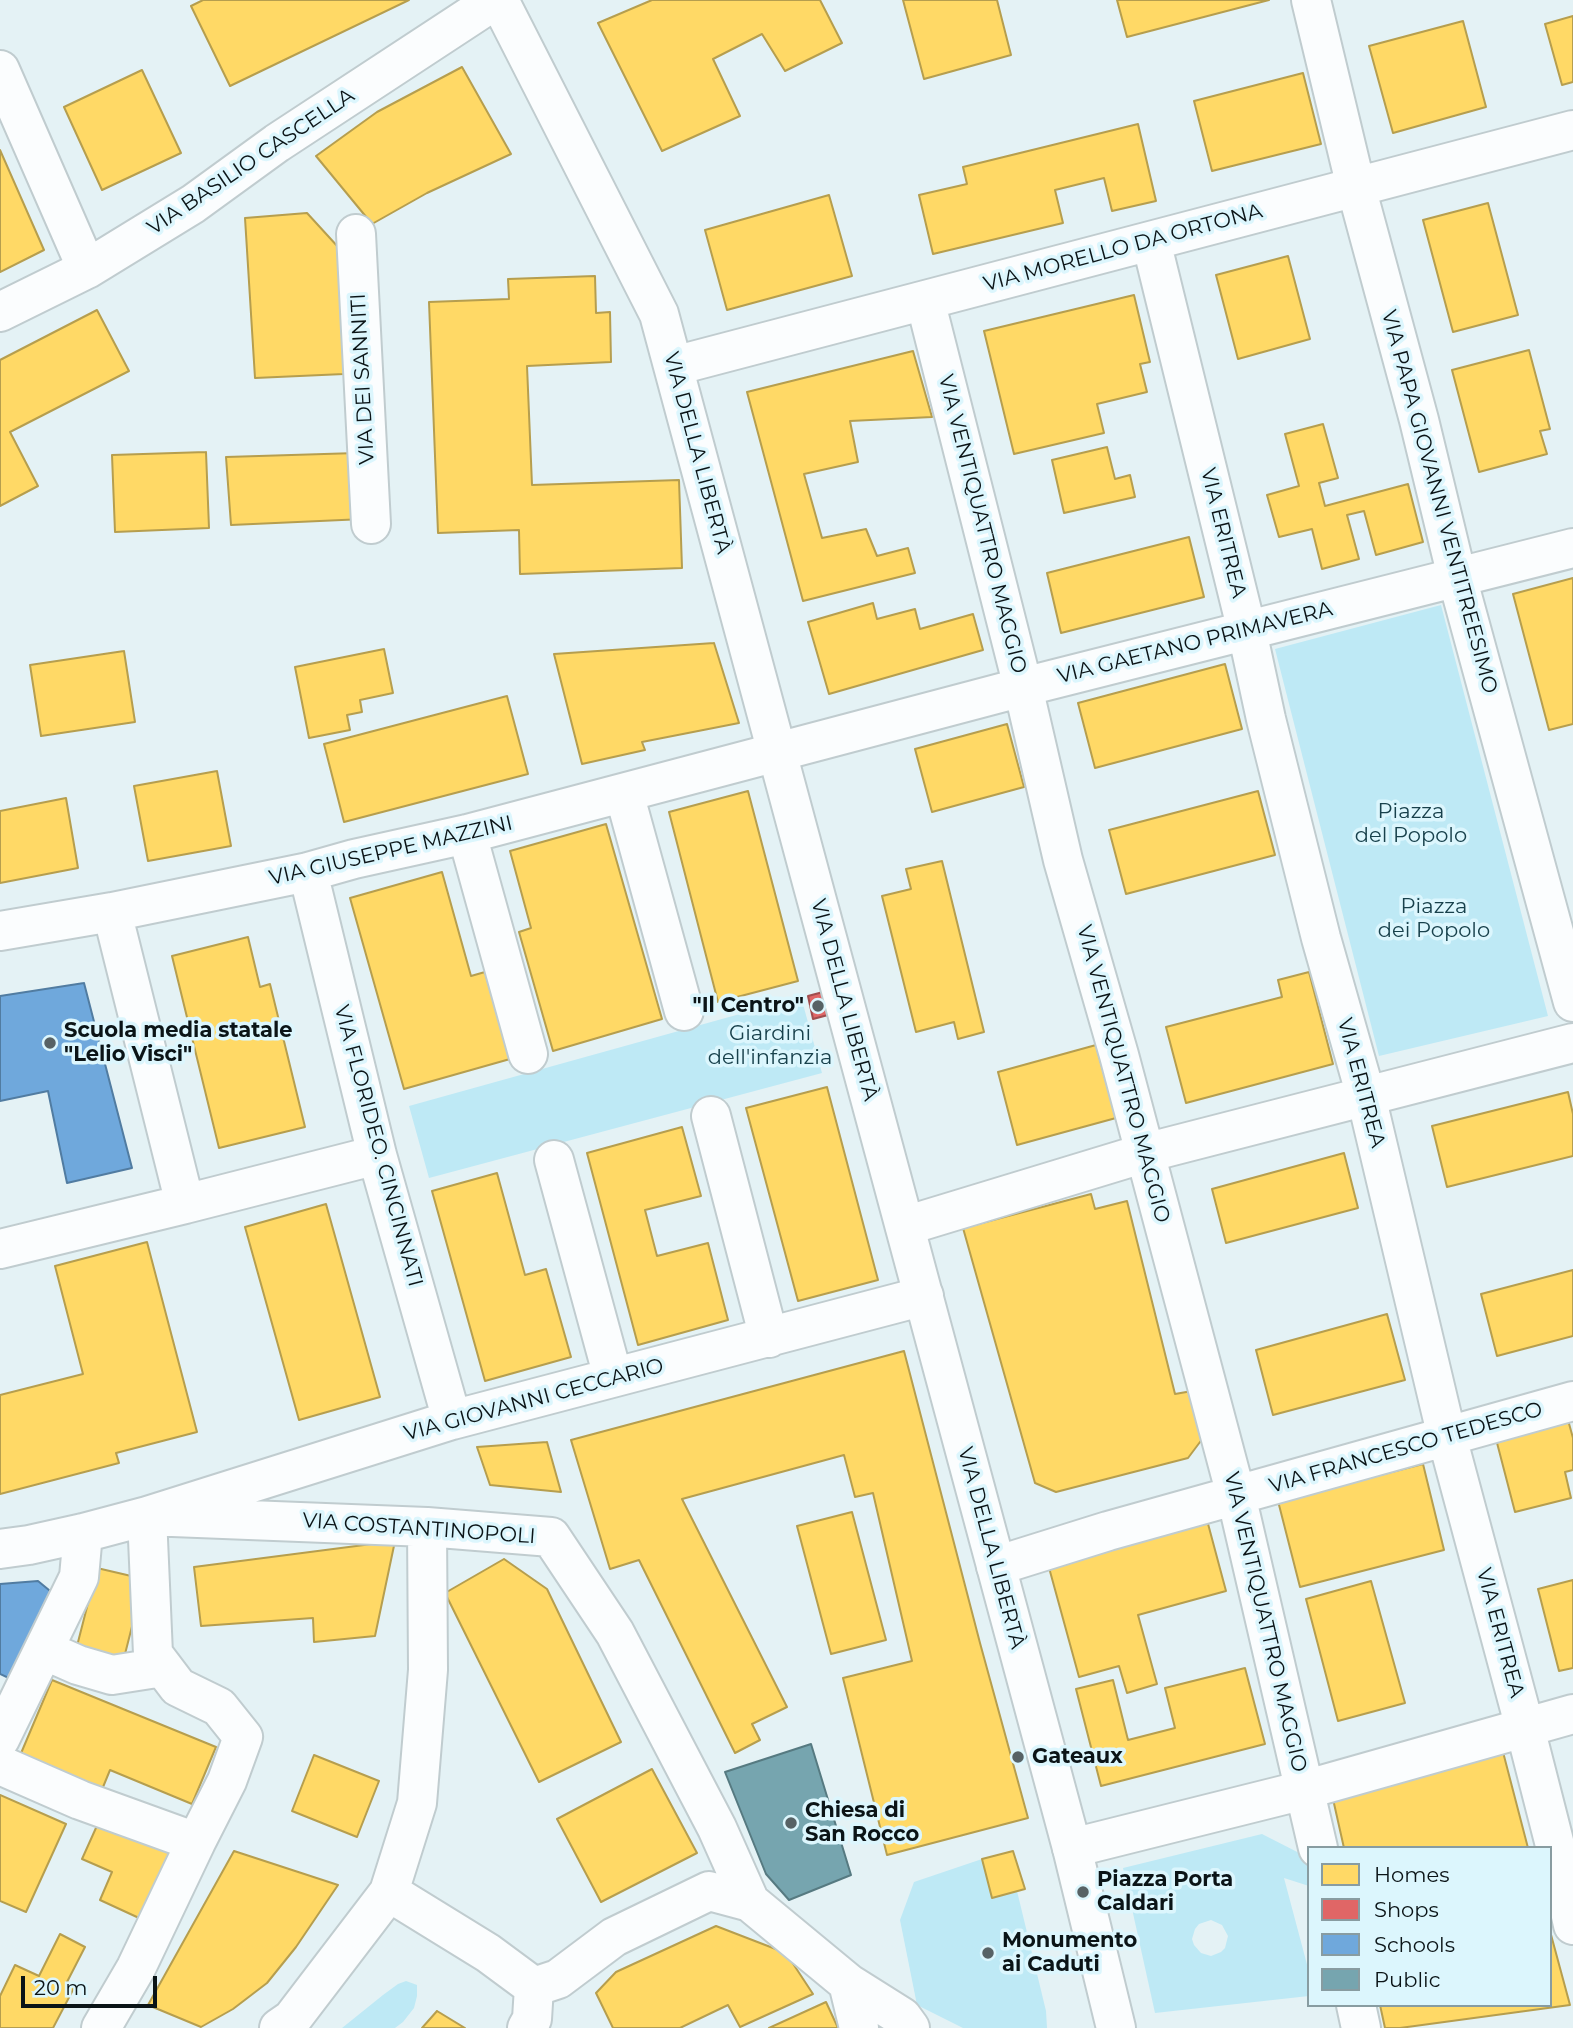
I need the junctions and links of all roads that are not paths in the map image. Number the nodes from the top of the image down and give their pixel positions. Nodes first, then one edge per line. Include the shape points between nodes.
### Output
1 (497, 0) edge
2 (1311, 0) edge
3 (0, 70) edge
4 (1573, 130) edge
5 (1356, 187) junction
6 (356, 234) dead end
7 (1151, 241) junction
8 (87, 269) junction
9 (925, 300) junction
10 (0, 312) edge
11 (674, 366) junction
12 (370, 524) dead end
13 (1573, 548) edge
14 (1457, 577) junction
15 (1247, 631) junction
16 (1023, 687) junction
17 (778, 752) junction
18 (624, 793) junction
19 (467, 834) junction
20 (308, 872) junction
21 (112, 912) junction
22 (0, 931) edge
23 (1573, 1002) edge
24 (684, 1011) dead end
25 (1573, 1043) edge
26 (528, 1054) dead end
27 (1366, 1096) junction
28 (711, 1116) dead end
29 (1145, 1153) junction
30 (377, 1155) junction
31 (554, 1160) dead end
32 (185, 1204) junction
33 (905, 1226) junction
34 (3, 1238) edge
35 (924, 1296) junction
36 (769, 1338) junction
37 (613, 1377) junction
38 (1573, 1401) edge
39 (452, 1420) junction
40 (1447, 1437) junction
41 (1236, 1495) junction
42 (147, 1516) junction
43 (427, 1527) junction
44 (83, 1533) junction
45 (0, 1549) edge
46 (996, 1566) junction
47 (44, 1650) junction
48 (163, 1667) junction
49 (1573, 1714) edge
50 (1525, 1728) junction
51 (0, 1739) edge
52 (0, 1765) edge
53 (1304, 1790) junction
54 (196, 1842) junction
55 (1318, 1846) edge
56 (1072, 1848) junction
57 (389, 1892) junction
58 (750, 1902) junction
59 (1573, 1925) edge
60 (848, 1983) junction
61 (534, 1987) junction
62 (1356, 2007) edge
63 (101, 2028) edge
64 (279, 2028) edge
65 (527, 2028) edge
66 (859, 2028) edge
67 (911, 2028) edge
68 (1116, 2028) edge
69 (1361, 2028) edge

1 - 8 street, VIA BASILIO CASCELLA via 193,204
1 - 11 street, VIA DELLA LIBERTÀ via 659,314
2 - 5 street, VIA PAPA GIOVANNI VENTITREESIMO
3 - 8 street
4 - 5 street, VIA MORELLO DA ORTONA
5 - 7 street, VIA MORELLO DA ORTONA
5 - 14 street, VIA PAPA GIOVANNI VENTITREESIMO
6 - 12 street, VIA DEI SANNITI
7 - 9 street, VIA MORELLO DA ORTONA
7 - 15 street, VIA ERITREA
8 - 10 street, VIA BASILIO CASCELLA
9 - 11 street, VIA MORELLO DA ORTONA
9 - 16 street, VIA VENTIQUATTRO MAGGIO
11 - 17 street, VIA DELLA LIBERTÀ
13 - 14 street, VIA GAETANO PRIMAVERA
14 - 15 street, VIA GAETANO PRIMAVERA
14 - 23 street, VIA PAPA GIOVANNI VENTITREESIMO
15 - 16 street, VIA GAETANO PRIMAVERA
15 - 27 street, VIA ERITREA via 1321,938
16 - 17 street, VIA GAETANO PRIMAVERA
16 - 29 street, VIA VENTIQUATTRO MAGGIO via 1063,860
17 - 18 street, VIA GIUSEPPE MAZZINI
17 - 33 street, VIA DELLA LIBERTÀ
18 - 19 street, VIA GIUSEPPE MAZZINI
18 - 24 street
19 - 20 street, VIA GIUSEPPE MAZZINI
19 - 26 street
20 - 21 street, VIA GIUSEPPE MAZZINI
20 - 30 street, VIA FLORIDEO. CINCINNATI
21 - 22 street, VIA GIUSEPPE MAZZINI
21 - 32 street
25 - 27 street
27 - 29 street
27 - 40 street, VIA ERITREA
28 - 36 street
29 - 33 street
29 - 41 street, VIA VENTIQUATTRO MAGGIO
30 - 32 street
30 - 39 street, VIA FLORIDEO. CINCINNATI
31 - 37 street
32 - 34 street
33 - 35 street, VIA DELLA LIBERTÀ
35 - 36 street, VIA GIOVANNI CECCARIO
35 - 46 street, VIA DELLA LIBERTÀ
36 - 37 street, VIA GIOVANNI CECCARIO
37 - 39 street, VIA GIOVANNI CECCARIO
38 - 40 street, VIA FRANCESCO TEDESCO
39 - 42 street, VIA GIOVANNI CECCARIO
40 - 41 street, VIA FRANCESCO TEDESCO
40 - 50 street, VIA ERITREA
41 - 46 street, VIA FRANCESCO TEDESCO
41 - 53 street, VIA VENTIQUATTRO MAGGIO
42 - 43 street, VIA COSTANTINOPOLI
42 - 44 street, VIA COSTANTINOPOLI
42 - 48 street via 153,1654
43 - 57 street via 428,1670 417,1804
43 - 58 street, VIA COSTANTINOPOLI via 551,1537 615,1633 717,1828
44 - 45 street, VIA COSTANTINOPOLI
44 - 47 street via 79,1577
46 - 56 street, VIA DELLA LIBERTÀ
47 - 48 street via 111,1675
47 - 51 street
48 - 54 street via 178,1687 219,1707 243,1737
49 - 50 street
50 - 53 street
50 - 59 street, VIA ERITREA
52 - 54 street
53 - 55 street, VIA VENTIQUATTRO MAGGIO
53 - 56 street
54 - 63 street via 136,1968
56 - 68 street, VIA DELLA LIBERTÀ
57 - 61 street
57 - 64 street via 292,2020
58 - 60 street, VIA COSTANTINOPOLI
58 - 61 street via 709,1891 614,1937 558,1979
60 - 66 street
60 - 67 street, VIA COSTANTINOPOLI via 902,2017
61 - 65 street
62 - 69 street

